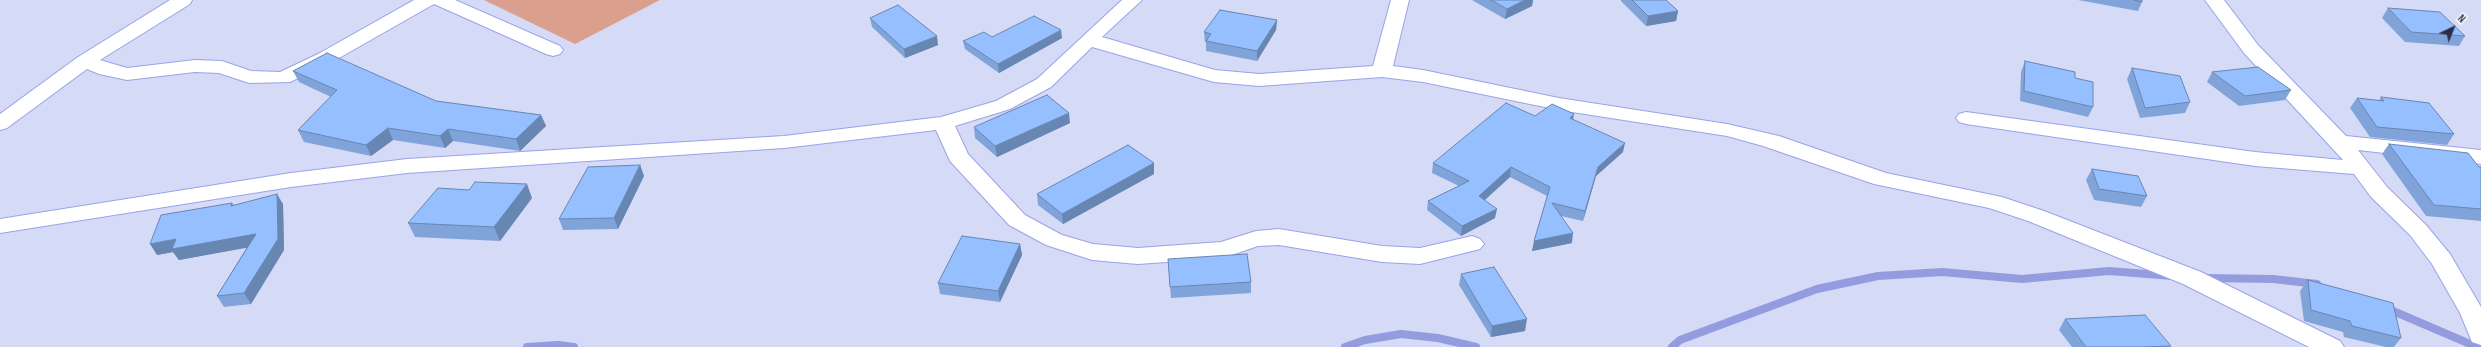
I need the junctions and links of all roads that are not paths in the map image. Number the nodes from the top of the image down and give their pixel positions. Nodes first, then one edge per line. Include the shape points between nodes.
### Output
1 (183, 0) edge
2 (427, 0) edge
3 (440, 0) edge
4 (1133, 0) edge
5 (1400, 0) edge
6 (2214, 0) edge
7 (1090, 40) junction
8 (553, 50) dead end
9 (85, 61) junction
10 (1382, 72) junction
11 (1966, 118) dead end
12 (943, 123) junction
13 (0, 124) edge
14 (2340, 142) junction
15 (2481, 157) edge
16 (2360, 168) junction
17 (0, 226) edge
18 (1472, 244) dead end
19 (2481, 336) edge
20 (2331, 347) edge

1 - 9 street
2 - 9 street via 325,58 282,78 250,76 222,67 196,66 127,74 106,70
3 - 8 street
4 - 7 street
5 - 10 street
6 - 14 street via 2251,49
7 - 10 street via 1214,76 1259,80
7 - 12 street via 1044,83 1003,105
9 - 13 street
10 - 20 street via 1423,76 1559,104 1727,130 1771,141 1882,179 1994,202 2192,278
11 - 16 street via 2255,159
12 - 17 street via 784,142 407,166 291,180
12 - 18 street via 958,156 1017,220 1054,240 1092,252 1138,256 1223,250 1256,239 1279,237 1382,254 1420,256
14 - 15 street
14 - 16 street
16 - 19 street via 2379,192 2418,230 2442,260 2472,313

